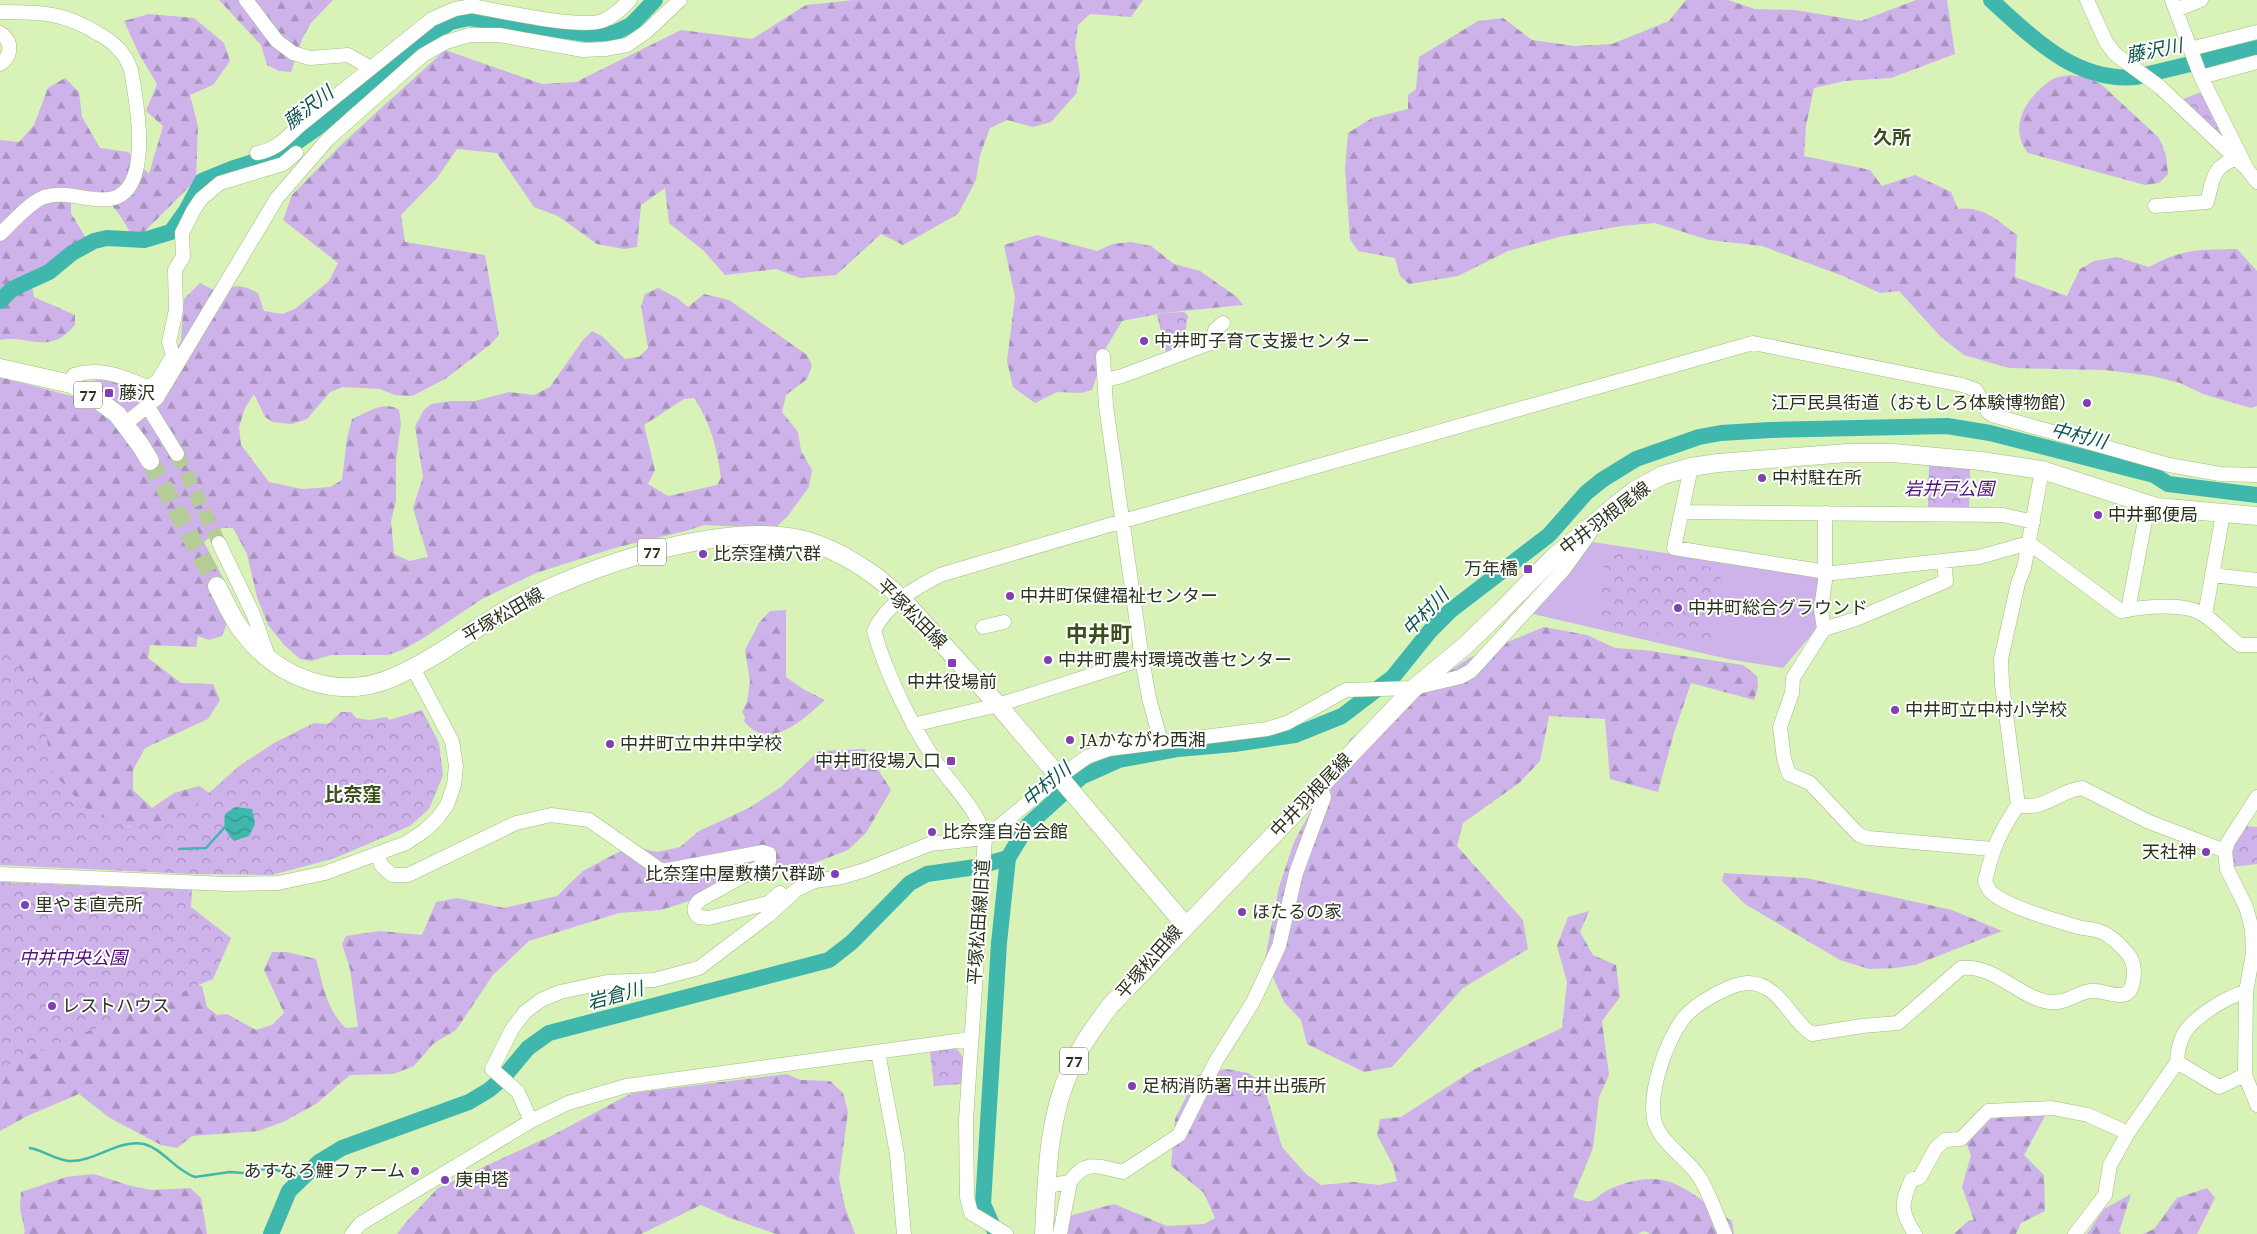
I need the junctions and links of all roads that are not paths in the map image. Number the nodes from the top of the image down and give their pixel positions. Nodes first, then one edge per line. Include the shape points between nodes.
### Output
1 (246, 0) edge
2 (630, 0) edge
3 (680, 0) edge
4 (2087, 0) edge
5 (2201, 0) edge
6 (2174, 5) edge
7 (0, 12) edge
8 (2257, 32) edge
9 (0, 33) edge
10 (2190, 52) junction
11 (2257, 62) edge
12 (0, 64) edge
13 (371, 68) junction
14 (2200, 76) junction
15 (289, 136) junction
16 (257, 153) dead end
17 (296, 153) junction
18 (2236, 160) junction
19 (302, 167) junction
20 (2254, 177) edge
21 (2155, 206) dead end
22 (0, 234) edge
23 (1223, 323) dead end
24 (1103, 356) dead end
25 (1, 368) edge
26 (1106, 380) junction
27 (71, 384) junction
28 (148, 407) junction
29 (125, 424) junction
30 (177, 454) tunnel mouth
31 (150, 461) tunnel mouth
32 (1691, 467) junction
33 (2042, 470) junction
34 (2257, 475) edge
35 (2148, 505) junction
36 (1682, 512) junction
37 (1825, 513) junction
38 (2223, 514) junction
39 (2257, 516) edge
40 (1601, 518) junction
41 (1124, 521) junction
42 (2033, 522) junction
43 (220, 543) tunnel mouth
44 (2028, 543) junction
45 (1944, 561) junction
46 (1564, 569) junction
47 (1825, 573) junction
48 (2212, 575) junction
49 (1534, 577) junction
50 (2257, 580) edge
51 (217, 586) tunnel mouth
52 (901, 598) junction
53 (2128, 610) junction
54 (2205, 615) junction
55 (1004, 622) dead end
56 (983, 627) dead end
57 (1824, 629) junction
58 (2257, 644) edge
59 (270, 659) junction
60 (1142, 659) junction
61 (413, 668) junction
62 (1407, 687) junction
63 (998, 705) junction
64 (913, 725) junction
65 (1161, 742) junction
66 (1061, 779) junction
67 (1320, 786) junction
68 (2257, 797) edge
69 (2018, 805) junction
70 (985, 838) junction
71 (1992, 849) junction
72 (2225, 852) junction
73 (376, 854) junction
74 (0, 874) edge
75 (826, 880) junction
76 (1186, 926) junction
77 (2246, 992) junction
78 (971, 1039) junction
79 (878, 1052) junction
80 (2177, 1062) junction
81 (2245, 1075) junction
82 (2257, 1105) edge
83 (531, 1121) junction
84 (2128, 1133) junction
85 (1070, 1182) junction
86 (1047, 1186) junction
87 (352, 1234) edge
88 (904, 1234) edge
89 (1006, 1234) edge
90 (1044, 1234) edge
91 (1060, 1234) edge
92 (1725, 1234) edge
93 (1915, 1234) edge
94 (2074, 1234) edge

1 - 13 street via 277,41 293,53 310,58 348,55
2 - 13 street via 602,21 576,23 472,6 455,9 432,19
3 - 19 street via 627,45 605,50 583,50 499,35 470,36 446,42 423,55 328,139
4 - 18 street via 2115,54 2160,87
5 - 6 street
6 - 10 street
7 - 22 street via 33,12 74,19 112,41 131,70 140,138 134,174 130,184 119,195 111,199 64,194 43,198
8 - 10 street
9 - 12 street via 10,45 9,54
10 - 14 street
11 - 14 street
13 - 15 street
14 - 20 street
15 - 16 street via 270,151
15 - 17 street
17 - 19 street
17 - 27 street via 283,164 220,183 193,210 182,233 183,257 176,270 176,310 169,342 173,355 157,382 147,387 110,372 86,371 74,375
18 - 20 street
18 - 21 street via 2223,163 2215,173 2207,202
19 - 28 street via 277,198 157,398
23 - 26 street via 1215,330 1213,342
24 - 26 street
25 - 27 main road, 77
26 - 41 street via 1106,406
27 - 29 main road, 77 via 109,409
28 - 29 street
28 - 30 street
29 - 31 main road, 77
32 - 33 main road, 中井羽根尾線 via 1839,454 1894,453
32 - 36 street
32 - 40 main road, 中井羽根尾線 via 1663,475 1635,490
33 - 35 main road, 中井羽根尾線
33 - 42 street
34 - 41 street via 2220,474 2135,457 1992,415 1976,390 1962,385 1753,343
35 - 38 main road, 中井羽根尾線
35 - 53 street
36 - 37 street
36 - 47 street via 1674,548
37 - 42 street via 2003,515
37 - 47 street
38 - 39 main road, 中井羽根尾線
38 - 48 street
40 - 46 street
40 - 49 main road, 中井羽根尾線
41 - 52 street via 940,575
41 - 60 street
42 - 44 street
43 - 59 street
44 - 45 street via 1979,557
44 - 53 street via 2121,612
44 - 69 street via 2001,659
45 - 47 street
45 - 57 street via 1946,581
46 - 49 street via 1557,568 1541,579
46 - 62 street via 1471,671 1460,677
47 - 57 street via 1821,609
48 - 50 street
48 - 54 street
49 - 62 main road, 中井羽根尾線 via 1466,645
51 - 59 main road, 平塚松田線 / 77 via 240,629
52 - 61 main road, 平塚松田線 / 77 via 863,568 812,543 778,536 722,538 638,555 551,587
52 - 63 main road, 平塚松田線 / 77
52 - 64 street, 平塚松田線旧道 via 874,631
53 - 54 street via 2181,608
54 - 58 street via 2240,644
55 - 56 street
57 - 71 street via 1792,678 1792,692 1780,727 1788,774 1810,783 1859,835
59 - 61 main road, 平塚松田線 / 77 via 280,668 307,680 336,686 363,686
60 - 63 street
60 - 65 street
61 - 73 street via 452,741 456,766 454,785 447,805 424,831 406,843
62 - 65 street via 1346,690 1287,723 1267,729
62 - 67 main road, 中井羽根尾線
63 - 64 street
63 - 66 main road, 平塚松田線 / 77
64 - 70 street, 平塚松田線旧道 via 974,812
65 - 66 street via 1109,749 1087,757
66 - 70 street
66 - 76 main road, 平塚松田線 / 77
67 - 76 main road, 中井羽根尾線
67 - 85 street via 1324,797 1296,873 1279,946 1253,1002 1216,1061 1179,1135 1124,1172 1092,1165 1078,1170
68 - 72 street
69 - 71 street
69 - 72 street via 2028,808 2044,805 2071,790 2082,788 2147,821
70 - 75 street via 930,844 865,870
70 - 78 street, 平塚松田線旧道
71 - 92 street via 1985,880 1991,891 2034,913 2103,932 2129,956 2134,968 2130,990 2120,996 2086,992 2071,1000 2049,1002 1984,971 1961,968 1898,1023 1812,1034 1802,1028 1779,997 1766,988 1749,983 1727,988 1684,1017 1667,1047 1653,1095 1654,1120 1670,1145 1700,1177
72 - 77 street via 2226,869 2246,907 2252,929 2253,953
73 - 74 street via 307,878 250,884
73 - 75 street via 392,875 408,875 516,823 551,815 589,820 662,871 762,852 769,854 766,863 700,900 695,907 699,917 709,918 768,904 787,886 806,876 819,873 824,874
75 - 83 street via 815,881 796,890 769,915 699,968 654,980 607,982 560,992 525,1012 512,1029 492,1069 518,1092
76 - 86 main road, 平塚松田線 / 77 via 1110,1006 1084,1043 1060,1098 1051,1137
77 - 80 street via 2206,1011 2190,1027 2185,1033
77 - 81 street
78 - 79 street
78 - 89 street, 平塚松田線旧道 via 966,1120 967,1197 971,1213
79 - 83 street via 626,1086 568,1102
79 - 88 street via 897,1154
80 - 81 street via 2219,1087
80 - 84 street
81 - 82 street
83 - 87 street via 360,1224
84 - 93 street via 2088,1115 2052,1108 1988,1111 1961,1139 1945,1140 1936,1148 1920,1177 1911,1180 1902,1202 1907,1221
84 - 94 street via 2110,1165 2105,1195
85 - 86 street
85 - 91 street
86 - 90 main road, 平塚松田線 / 77

